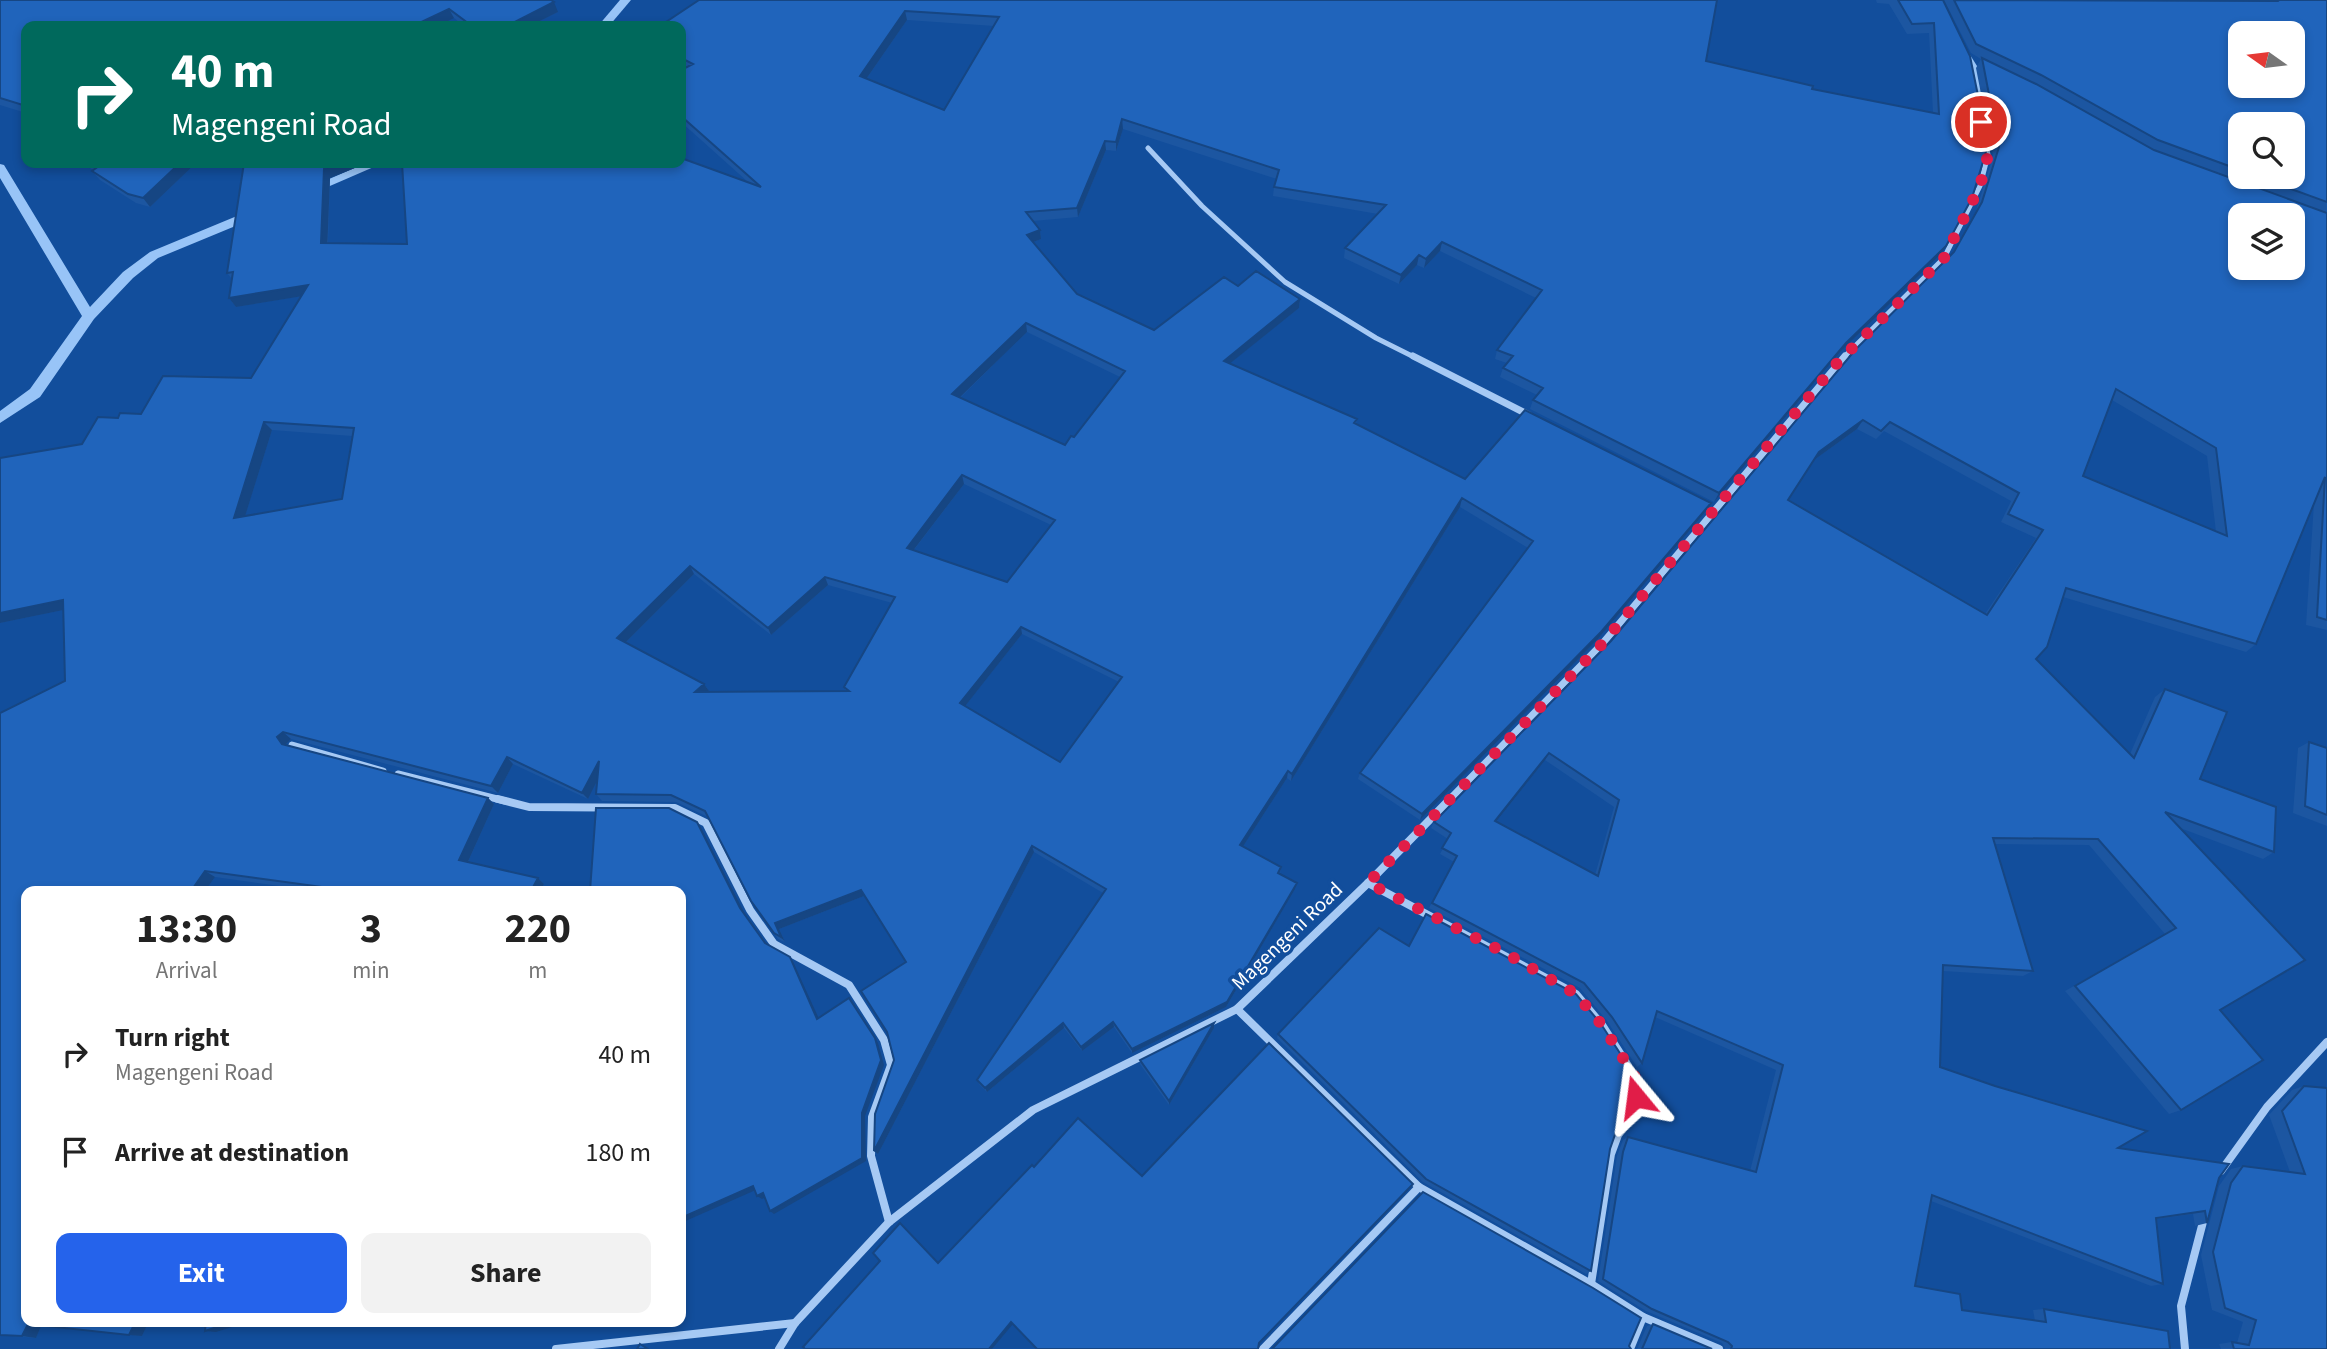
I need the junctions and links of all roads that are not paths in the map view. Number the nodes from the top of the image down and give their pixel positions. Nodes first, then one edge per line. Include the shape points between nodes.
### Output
1 (1984, 133) edge
2 (1148, 148) dead end
3 (1534, 418) edge
4 (1704, 504) edge
5 (1717, 510) junction
6 (292, 745) edge
7 (1368, 883) junction
8 (1237, 1009) junction
9 (2327, 1042) edge
10 (2213, 1183) edge
11 (1419, 1187) junction
12 (2207, 1207) edge
13 (888, 1222) junction
14 (1591, 1284) junction
15 (1643, 1317) junction
16 (795, 1323) junction
17 (556, 1349) edge
18 (779, 1349) edge
19 (1263, 1349) edge
20 (1630, 1349) edge
21 (1719, 1349) edge
22 (2185, 1349) edge

1 - 5 street, Magengeni Road via 1988,155 1980,186 1944,258 1838,362
2 - 3 street via 1202,206 1285,282 1376,338
4 - 5 street
5 - 7 street, Magengeni Road via 1602,644
6 - 13 street via 529,807 675,808 706,823 750,910 774,944 849,985 884,1040 891,1065 872,1117 871,1136
7 - 8 street, Magengeni Road
7 - 14 street via 1576,994 1637,1080 1636,1113 1618,1135 1611,1154
8 - 11 street
8 - 13 street, Magengeni Road via 1033,1110
9 - 10 street via 2267,1107
11 - 14 street
11 - 19 street
12 - 22 street via 2181,1306
13 - 16 street, Magengeni Road
14 - 15 street
15 - 20 street
15 - 21 street
16 - 17 street
16 - 18 street, Magengeni Road

